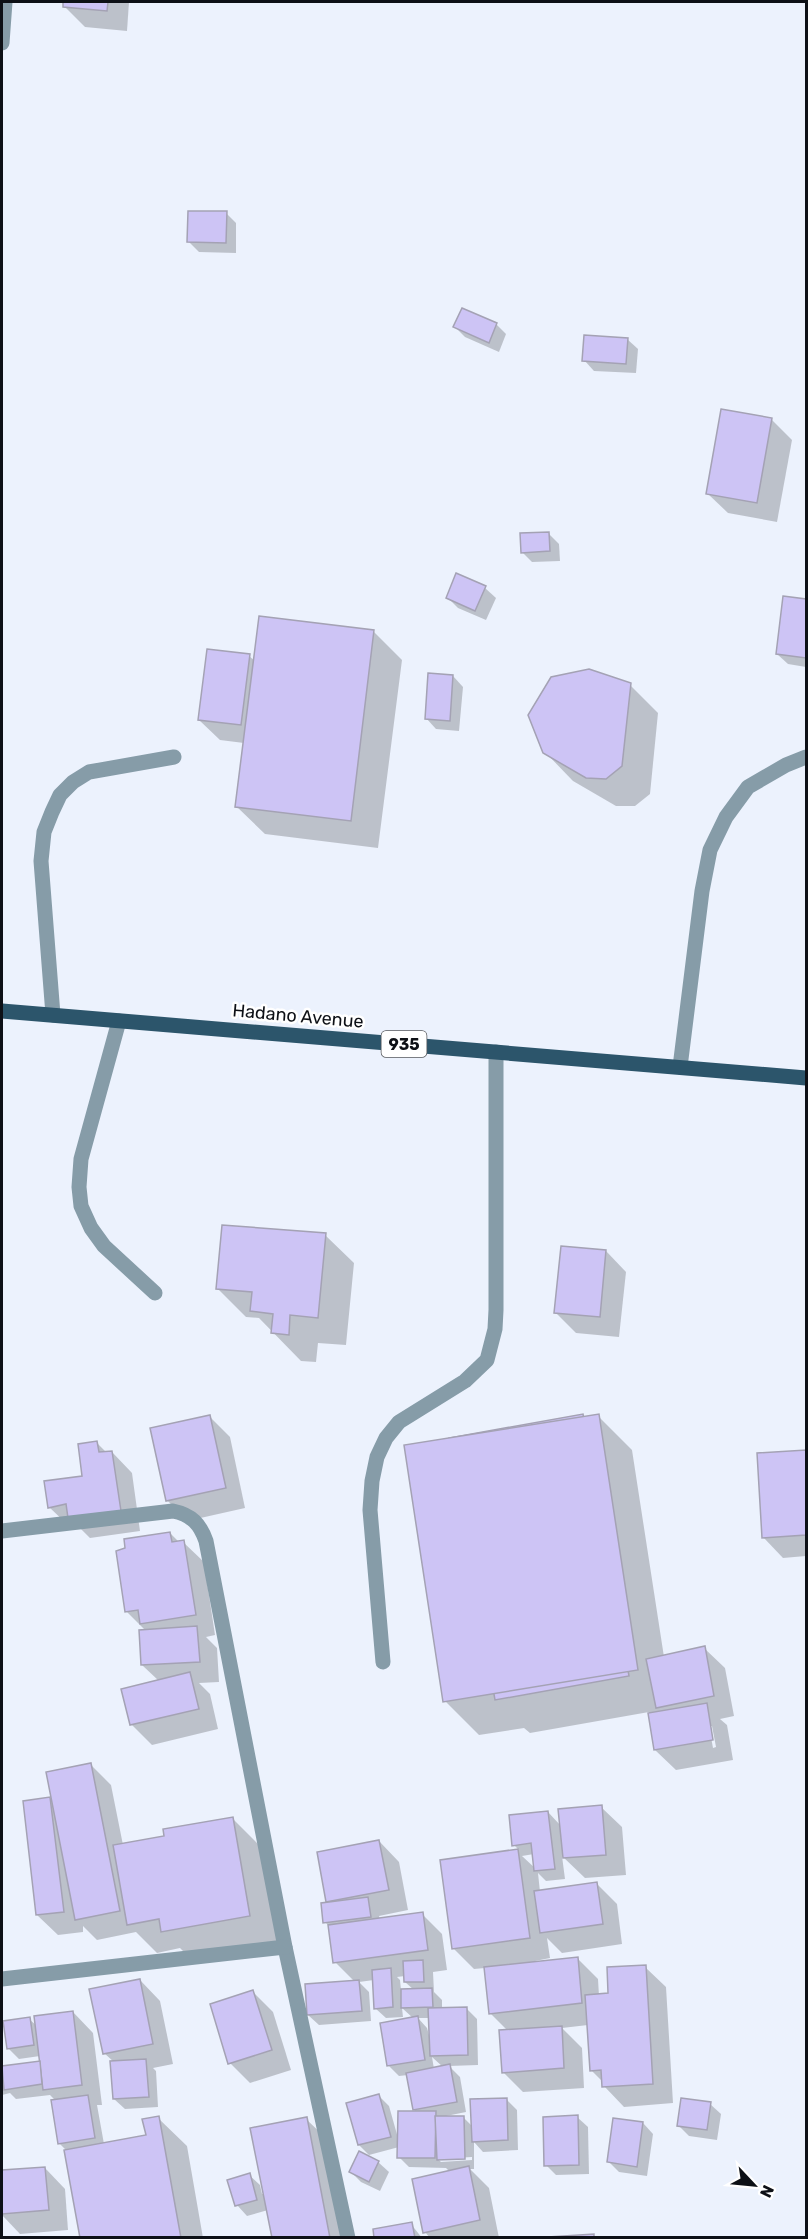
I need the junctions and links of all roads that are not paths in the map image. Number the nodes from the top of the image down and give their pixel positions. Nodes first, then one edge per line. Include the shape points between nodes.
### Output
1 (5, 2) edge
2 (2, 43) edge
3 (174, 757) dead end
4 (807, 757) edge
5 (2, 1011) edge
6 (53, 1015) junction
7 (119, 1021) junction
8 (496, 1052) junction
9 (680, 1067) junction
10 (807, 1078) edge
11 (155, 1293) dead end
12 (2, 1531) edge
13 (383, 1662) dead end
14 (285, 1947) junction
15 (2, 1979) edge
16 (348, 2238) edge

1 - 2 street
3 - 6 street via 89,772 60,795 52,812 44,832 41,861
4 - 9 street via 748,787 726,817 710,850
5 - 6 main road, Hadano Avenue / 935
6 - 7 main road, Hadano Avenue / 935
7 - 8 main road, Hadano Avenue / 935
7 - 11 street via 81,1160 81,1206 104,1246
8 - 9 main road, Hadano Avenue / 935
8 - 13 street via 496,1310 492,1347 488,1360 465,1381 399,1422 377,1457 370,1510
9 - 10 main road, Hadano Avenue / 935
12 - 14 street via 173,1511 189,1517 202,1529
14 - 15 street
14 - 16 street

